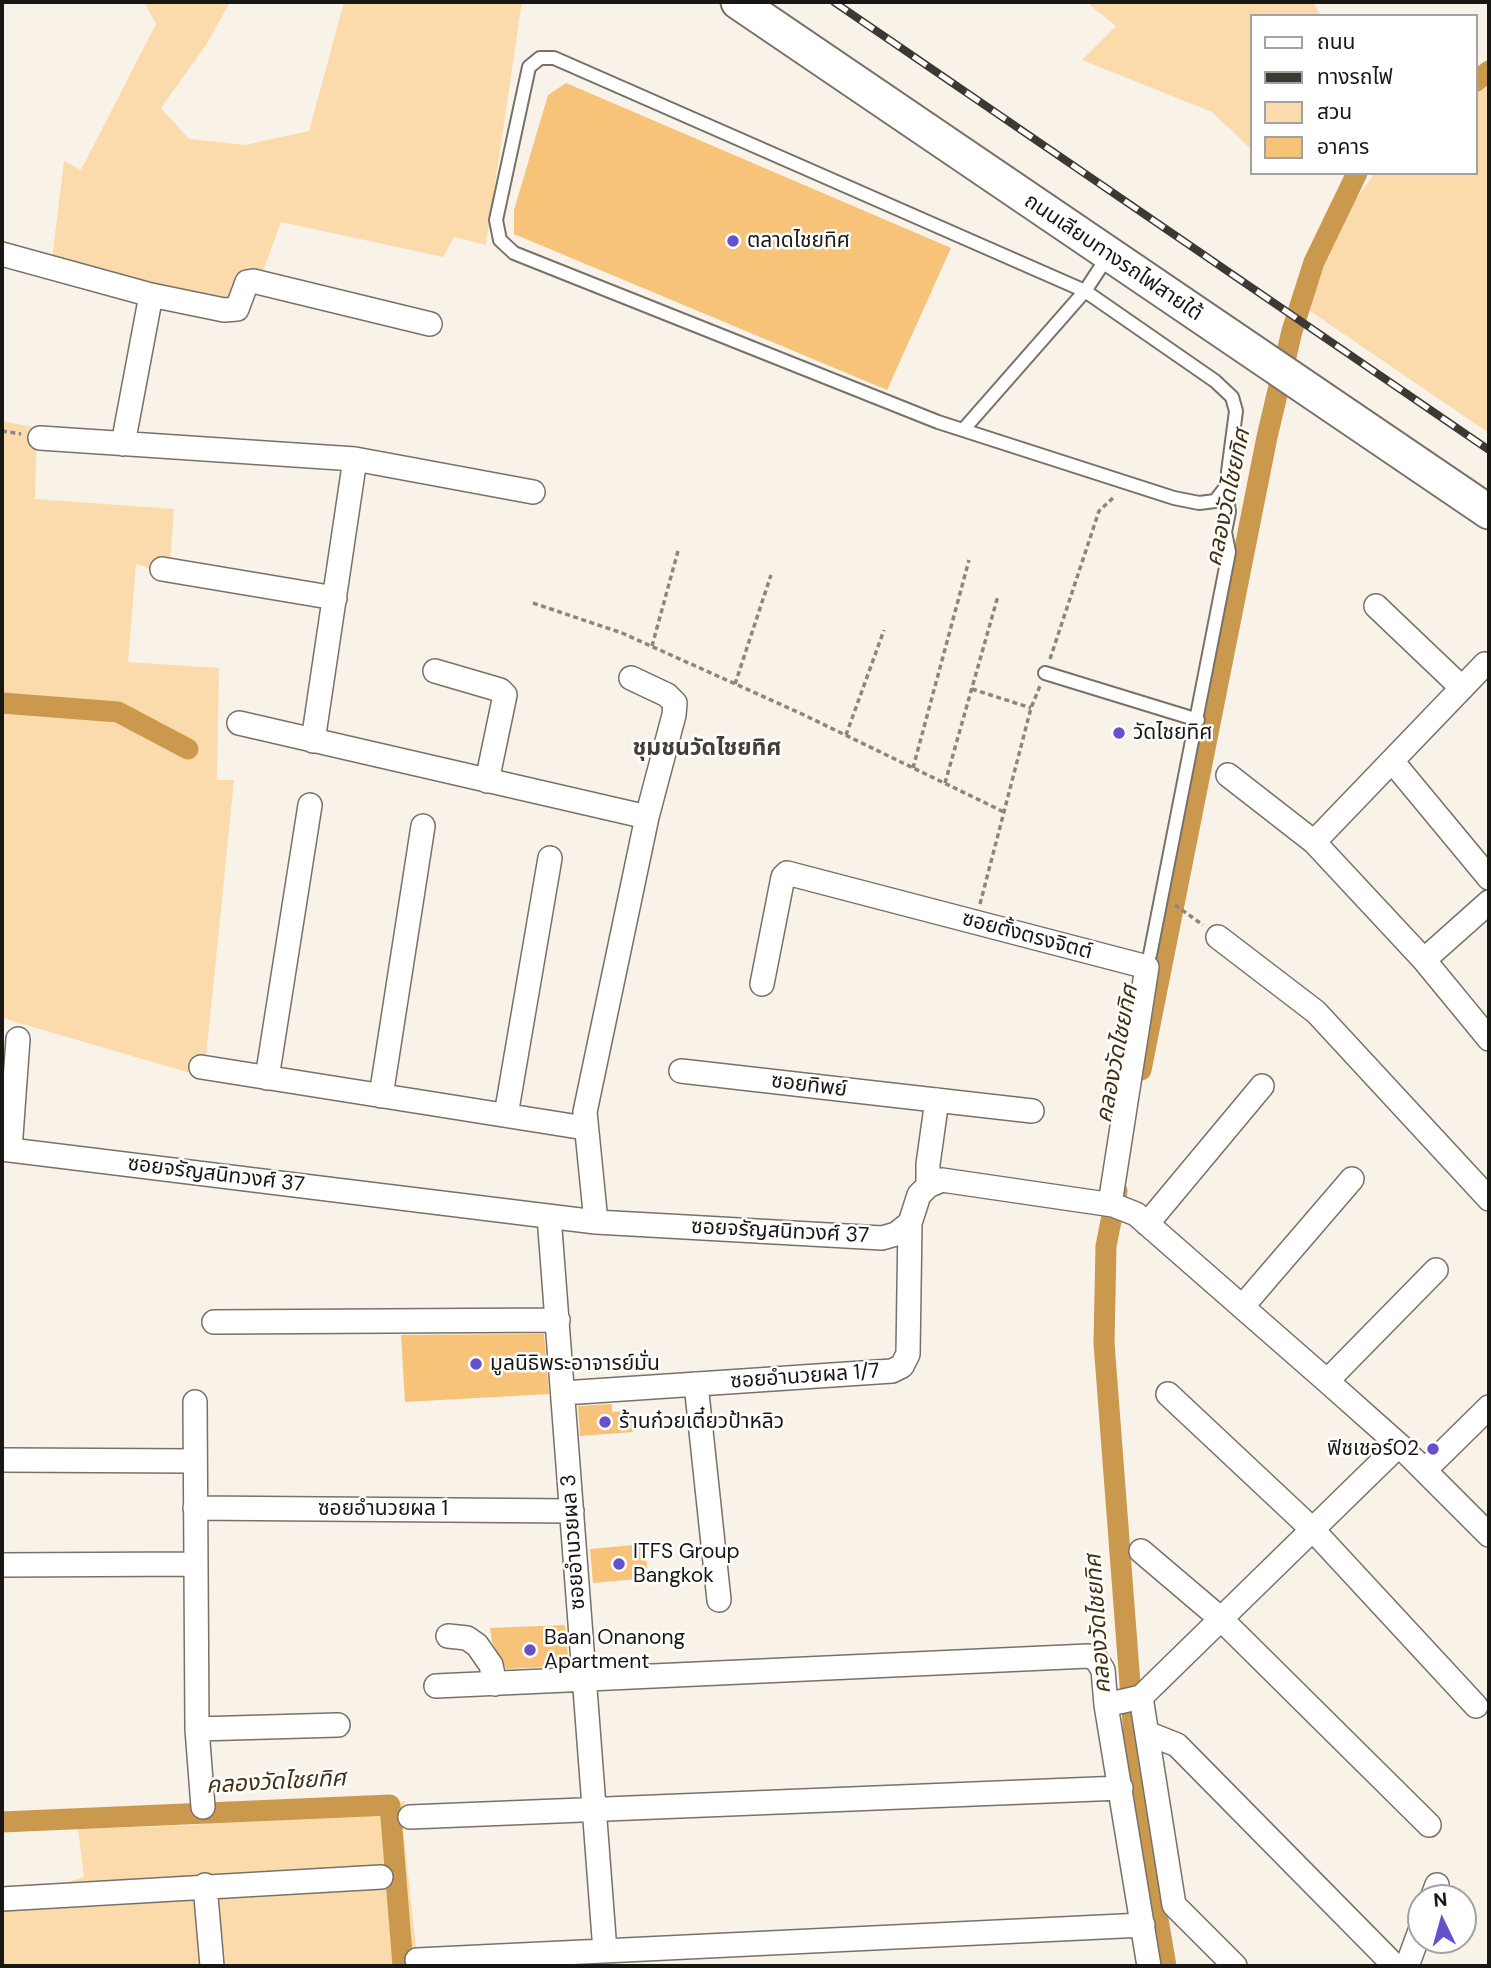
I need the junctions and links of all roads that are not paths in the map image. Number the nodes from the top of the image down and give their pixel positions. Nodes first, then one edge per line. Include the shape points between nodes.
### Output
1 (738, 2) edge
2 (1108, 254) junction
3 (2, 258) edge
4 (1085, 291) junction
5 (151, 296) junction
6 (430, 324) dead end
7 (963, 430) junction
8 (40, 438) dead end
9 (123, 444) junction
10 (355, 459) junction
11 (1226, 487) junction
12 (533, 492) dead end
13 (1489, 512) edge
14 (162, 569) dead end
15 (335, 598) junction
16 (1376, 606) dead end
17 (1485, 664) dead end
18 (435, 671) dead end
19 (1045, 673) road end
20 (631, 678) dead end
21 (1462, 688) junction
22 (1198, 720) junction
23 (239, 723) dead end
24 (313, 741) junction
25 (1392, 761) junction
26 (1228, 775) dead end
27 (487, 781) junction
28 (310, 805) dead end
29 (647, 817) junction
30 (423, 826) dead end
31 (1314, 842) junction
32 (550, 858) dead end
33 (1489, 878) edge
34 (1489, 902) edge
35 (1219, 937) dead end
36 (1150, 954) dead end
37 (1424, 960) junction
38 (762, 984) dead end
39 (18, 1038) dead end
40 (1489, 1039) edge
41 (201, 1067) dead end
42 (681, 1071) dead end
43 (267, 1078) junction
44 (1262, 1086) dead end
45 (382, 1096) junction
46 (937, 1100) junction
47 (1032, 1111) dead end
48 (506, 1115) junction
49 (585, 1128) junction
50 (6, 1149) edge
51 (1352, 1179) dead end
52 (1484, 1184) edge
53 (928, 1186) junction
54 (1111, 1204) junction
55 (549, 1216) junction
56 (1141, 1219) junction
57 (596, 1222) junction
58 (910, 1223) junction
59 (1436, 1270) dead end
60 (1242, 1307) junction
61 (558, 1320) junction
62 (214, 1322) dead end
63 (1327, 1381) junction
64 (696, 1384) junction
65 (563, 1393) junction
66 (1168, 1394) dead end
67 (195, 1402) dead end
68 (1489, 1407) edge
69 (1399, 1445) junction
70 (2, 1460) edge
71 (195, 1461) junction
72 (1425, 1470) junction
73 (195, 1508) junction
74 (572, 1511) junction
75 (1313, 1530) junction
76 (1489, 1535) edge
77 (1141, 1552) dead end
78 (194, 1564) junction
79 (2, 1565) edge
80 (719, 1600) dead end
81 (1221, 1619) junction
82 (448, 1636) dead end
83 (585, 1680) junction
84 (495, 1684) junction
85 (436, 1686) dead end
86 (1127, 1701) junction
87 (1476, 1706) dead end
88 (338, 1725) dead end
89 (197, 1729) junction
90 (1147, 1733) junction
91 (1121, 1788) junction
92 (203, 1807) dead end
93 (594, 1810) junction
94 (410, 1817) dead end
95 (1429, 1825) dead end
96 (380, 1877) dead end
97 (205, 1885) junction
98 (2, 1899) edge
99 (1143, 1925) junction
100 (605, 1951) junction
101 (417, 1960) dead end
102 (212, 1966) edge
103 (1149, 1966) edge
104 (1235, 1966) edge
105 (1395, 1966) edge

1 - 2 main road, ถนนเลียบทางรถไฟสายใต้
2 - 4 lane
2 - 13 main road, ถนนเลียบทางรถไฟสายใต้
3 - 5 street
4 - 7 lane
4 - 7 lane via 554,58 540,58 529,66 496,220 500,240 514,253
4 - 11 lane via 1232,397 1236,411
5 - 6 street via 232,311 241,303 247,282 253,281
5 - 9 street
7 - 11 lane via 1199,503 1215,501
8 - 9 street
9 - 10 street
10 - 12 street
10 - 15 street
11 - 22 lane via 1229,552
14 - 15 street
15 - 24 street
16 - 21 street
17 - 21 street
18 - 27 street via 505,695
19 - 22 lane
20 - 29 street via 674,703
21 - 25 street
22 - 36 lane
23 - 24 street
24 - 27 street
25 - 31 street
25 - 33 street
26 - 31 street
27 - 29 street
28 - 43 street
29 - 49 street
30 - 45 street
31 - 37 street
32 - 48 street
34 - 37 street
35 - 52 street via 1316,1013
37 - 40 street
38 - 54 street, ซอยตั้งตรงจิตต์ via 787,873 1147,967
39 - 50 street
41 - 43 street
42 - 46 street, ซอยทิพย์
43 - 45 street
44 - 56 street
45 - 48 street
46 - 47 street, ซอยทิพย์
46 - 53 street
48 - 49 street
49 - 57 street
50 - 55 street, ซอยจรัญสนิทวงศ์ 37
51 - 60 street
53 - 54 street via 942,1180
53 - 58 street via 919,1195
54 - 56 street
55 - 57 street, ซอยจรัญสนิทวงศ์ 37
55 - 61 street, ซอยอำนวยผล 3
56 - 60 street
57 - 58 street, ซอยจรัญสนิทวงศ์ 37 via 881,1238
58 - 64 street, ซอยอำนวยผล 1/7 via 908,1354 902,1366 892,1371
59 - 63 street
60 - 63 street
61 - 62 street
61 - 65 street, ซอยอำนวยผล 3
63 - 69 street
64 - 65 street, ซอยอำนวยผล 1/7
64 - 80 street
65 - 74 street, ซอยอำนวยผล 3
66 - 75 street
67 - 71 street
68 - 72 street
69 - 72 street
69 - 75 street
70 - 71 street
71 - 73 street
72 - 76 street
73 - 74 street, ซอยอำนวยผล 1
73 - 78 street
74 - 83 street, ซอยอำนวยผล 3
75 - 81 street
75 - 87 street
77 - 81 street
78 - 79 street
78 - 89 street
81 - 86 street
81 - 95 street
82 - 84 street via 477,1644 491,1665
83 - 84 street
83 - 86 street via 1088,1656 1096,1659
83 - 93 street, ซอยอำนวยผล 3
84 - 85 street
86 - 90 street
86 - 91 street
88 - 89 street
89 - 92 street
90 - 104 street via 1174,1905
90 - 105 street via 1177,1745
91 - 93 street
91 - 99 street
93 - 94 street
93 - 100 street, ซอยอำนวยผล 3
96 - 97 street
97 - 98 street
97 - 102 street
99 - 100 street
99 - 103 street
100 - 101 street

